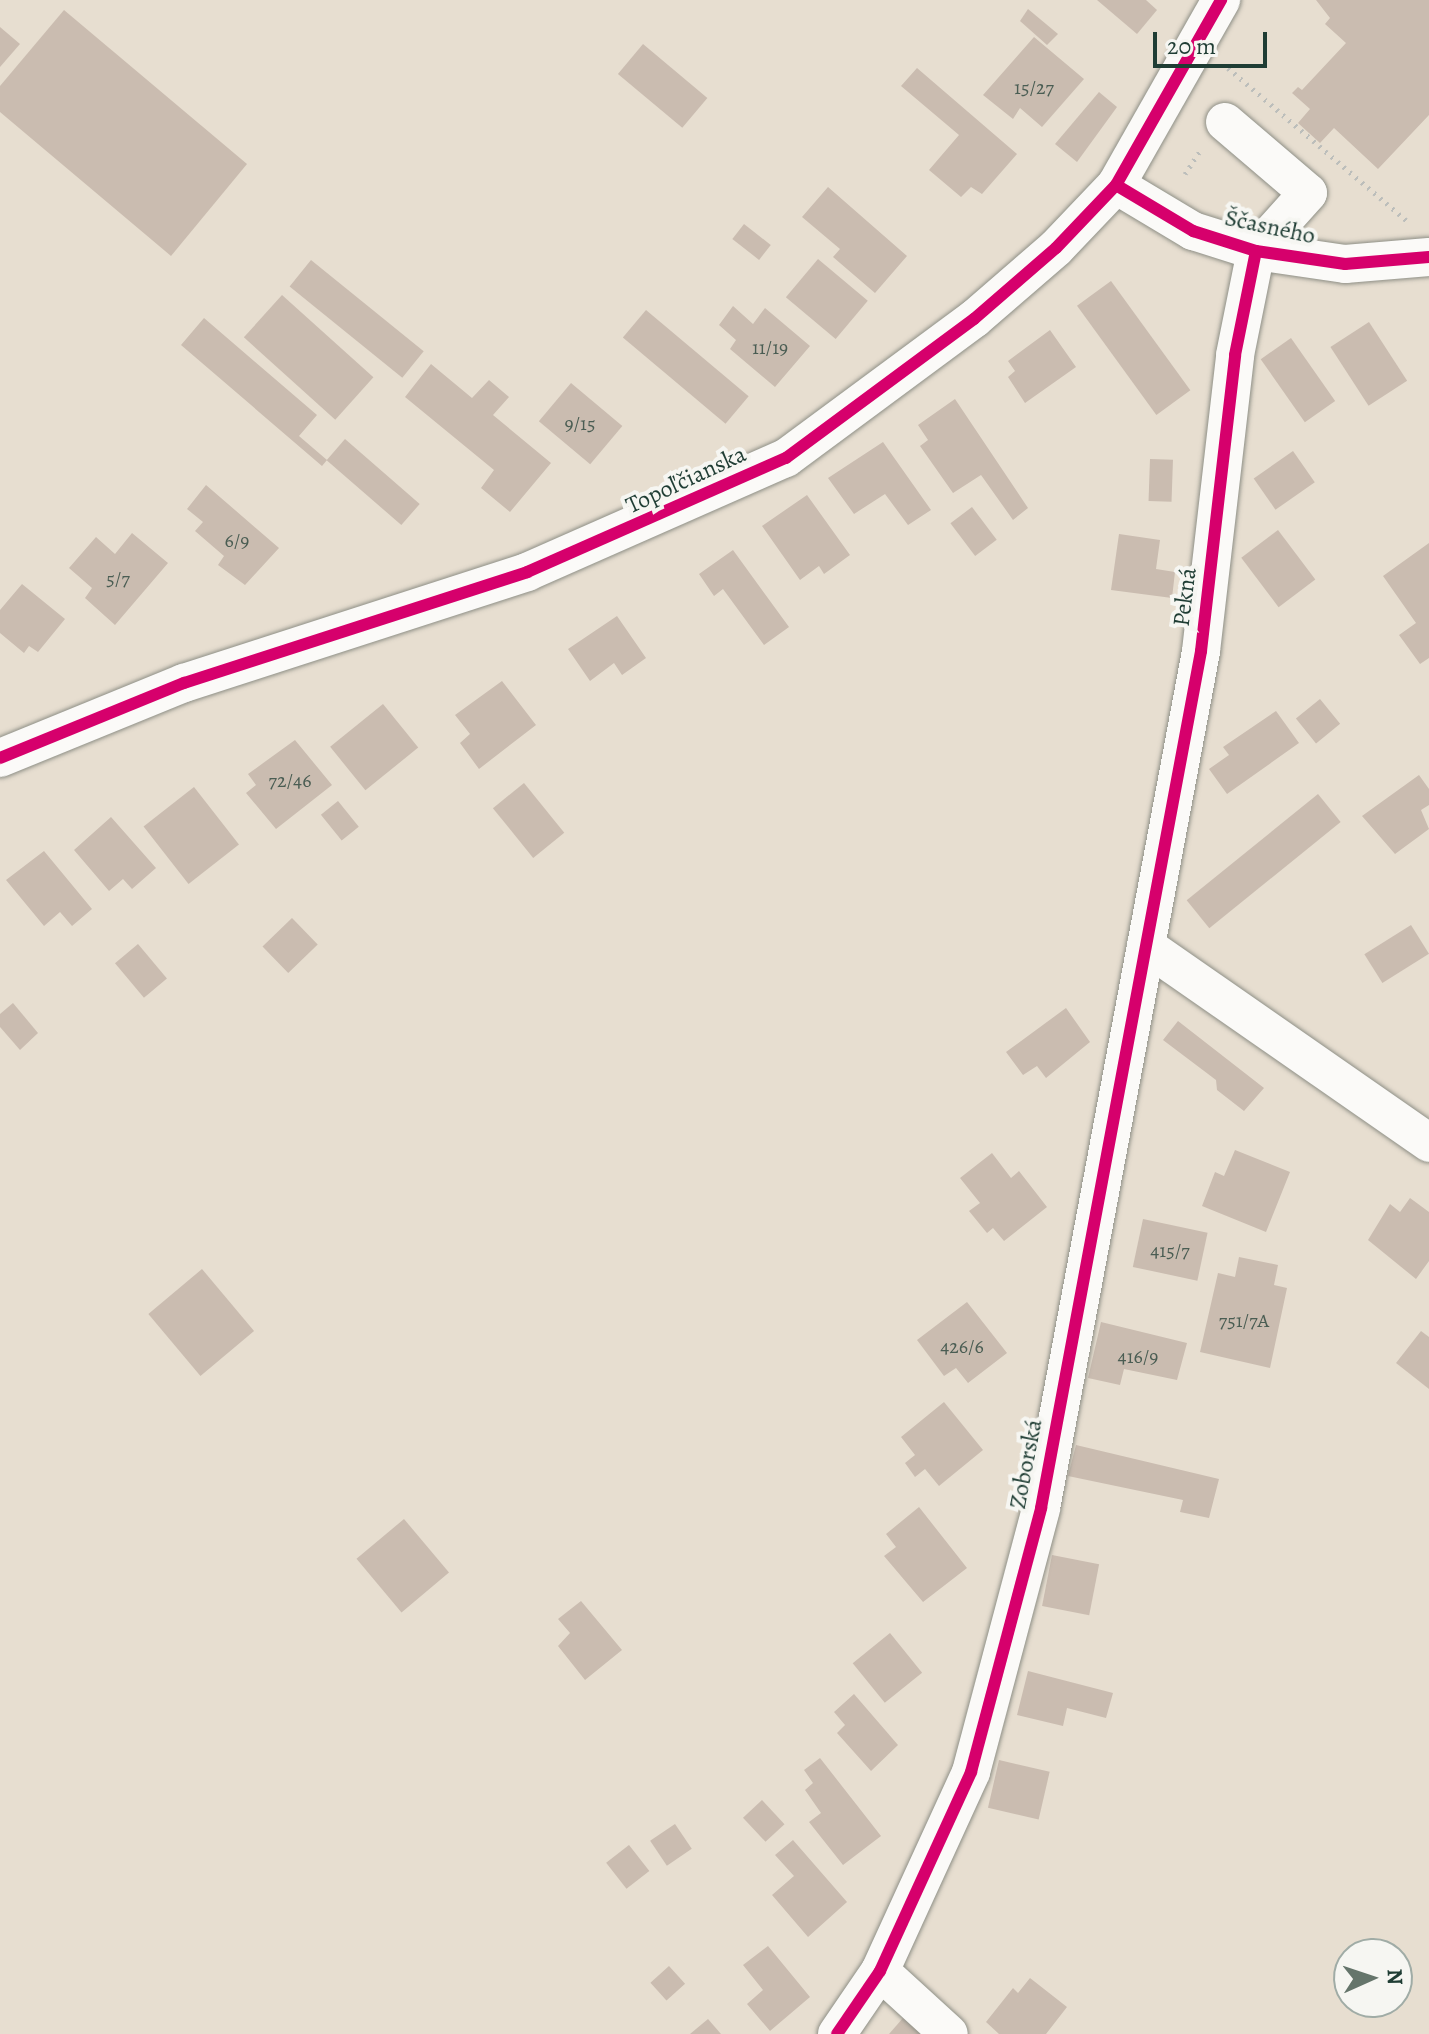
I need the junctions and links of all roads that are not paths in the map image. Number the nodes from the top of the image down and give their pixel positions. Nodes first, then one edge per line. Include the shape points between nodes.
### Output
1 (1221, 0) edge
2 (1213, 135) road end
3 (1116, 185) junction
4 (1423, 244) edge
5 (1256, 251) junction
6 (0, 758) edge
7 (1146, 946) junction
8 (1429, 1143) edge
9 (880, 1971) junction
10 (837, 2034) edge
11 (949, 2034) edge

1 - 3 street, Topoľčianska
2 - 5 street via 1308,193
3 - 5 street, Ščasného via 1193,231
3 - 6 street, Topoľčianska via 1056,248 974,319 786,458 527,572 184,683
4 - 5 street, Ščasného via 1345,264
5 - 7 street, Pekná via 1235,355 1201,651
7 - 8 street
7 - 9 street, Zoborská via 1041,1508 971,1772
9 - 10 street, Zoborská
9 - 11 street

